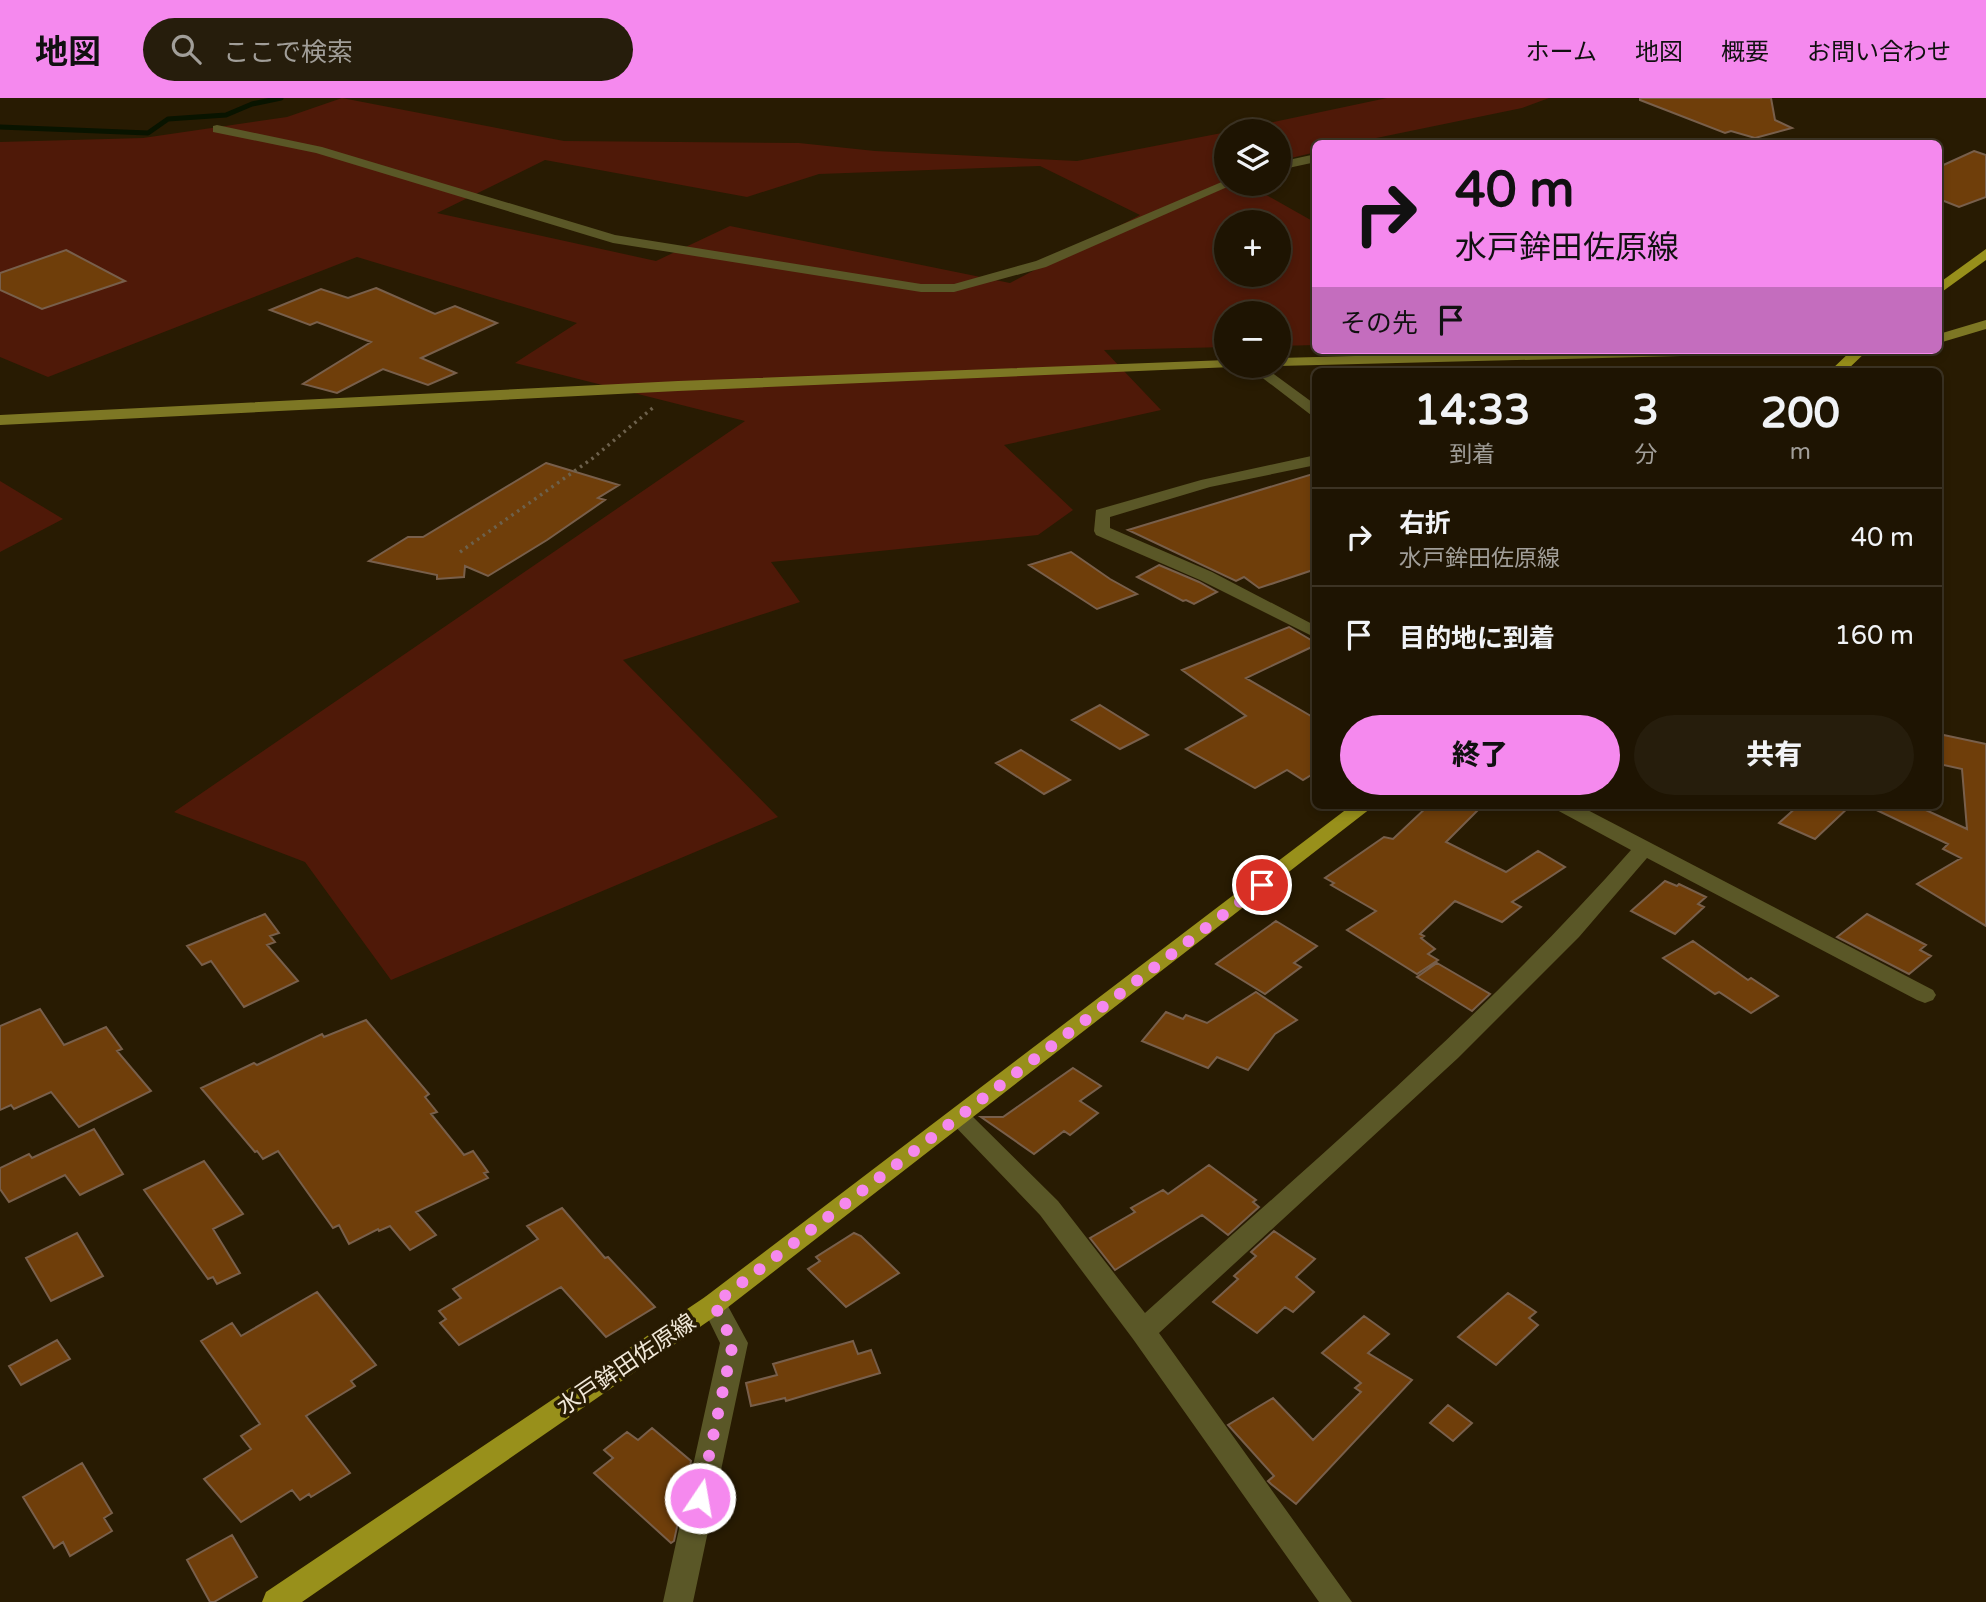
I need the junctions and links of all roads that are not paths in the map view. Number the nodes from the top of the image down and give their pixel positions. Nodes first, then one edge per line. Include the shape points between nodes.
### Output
1 (217, 129) dead end
2 (1312, 159) edge
3 (1291, 163) edge
4 (1214, 190) edge
5 (1986, 253) edge
6 (1942, 288) edge
7 (1986, 324) edge
8 (1942, 339) edge
9 (1600, 354) edge
10 (1856, 354) edge
11 (1291, 362) edge
12 (1214, 365) edge
13 (1840, 368) edge
14 (1270, 378) edge
15 (1312, 409) edge
16 (0, 420) edge
17 (1312, 461) edge
18 (1312, 631) edge
19 (1359, 809) edge
20 (1570, 809) edge
21 (1644, 848) junction
22 (1925, 995) dead end
23 (959, 1118) junction
24 (714, 1304) junction
25 (1143, 1331) junction
26 (277, 1602) edge
27 (678, 1602) edge
28 (1337, 1602) edge

1 - 4 street via 318,150 613,239 921,288 954,288 1041,264
2 - 3 street
5 - 6 main road
7 - 8 street
9 - 11 street
10 - 13 main road
12 - 16 street
14 - 15 street
17 - 18 street via 1102,514 1102,531 1206,576
19 - 23 main road, 水戸鉾田佐原線
20 - 21 street
21 - 22 street
21 - 25 street via 1571,932 1450,1052
23 - 24 main road, 水戸鉾田佐原線
23 - 25 street via 1049,1208
24 - 26 main road, 水戸鉾田佐原線
24 - 27 street via 733,1343
25 - 28 street

